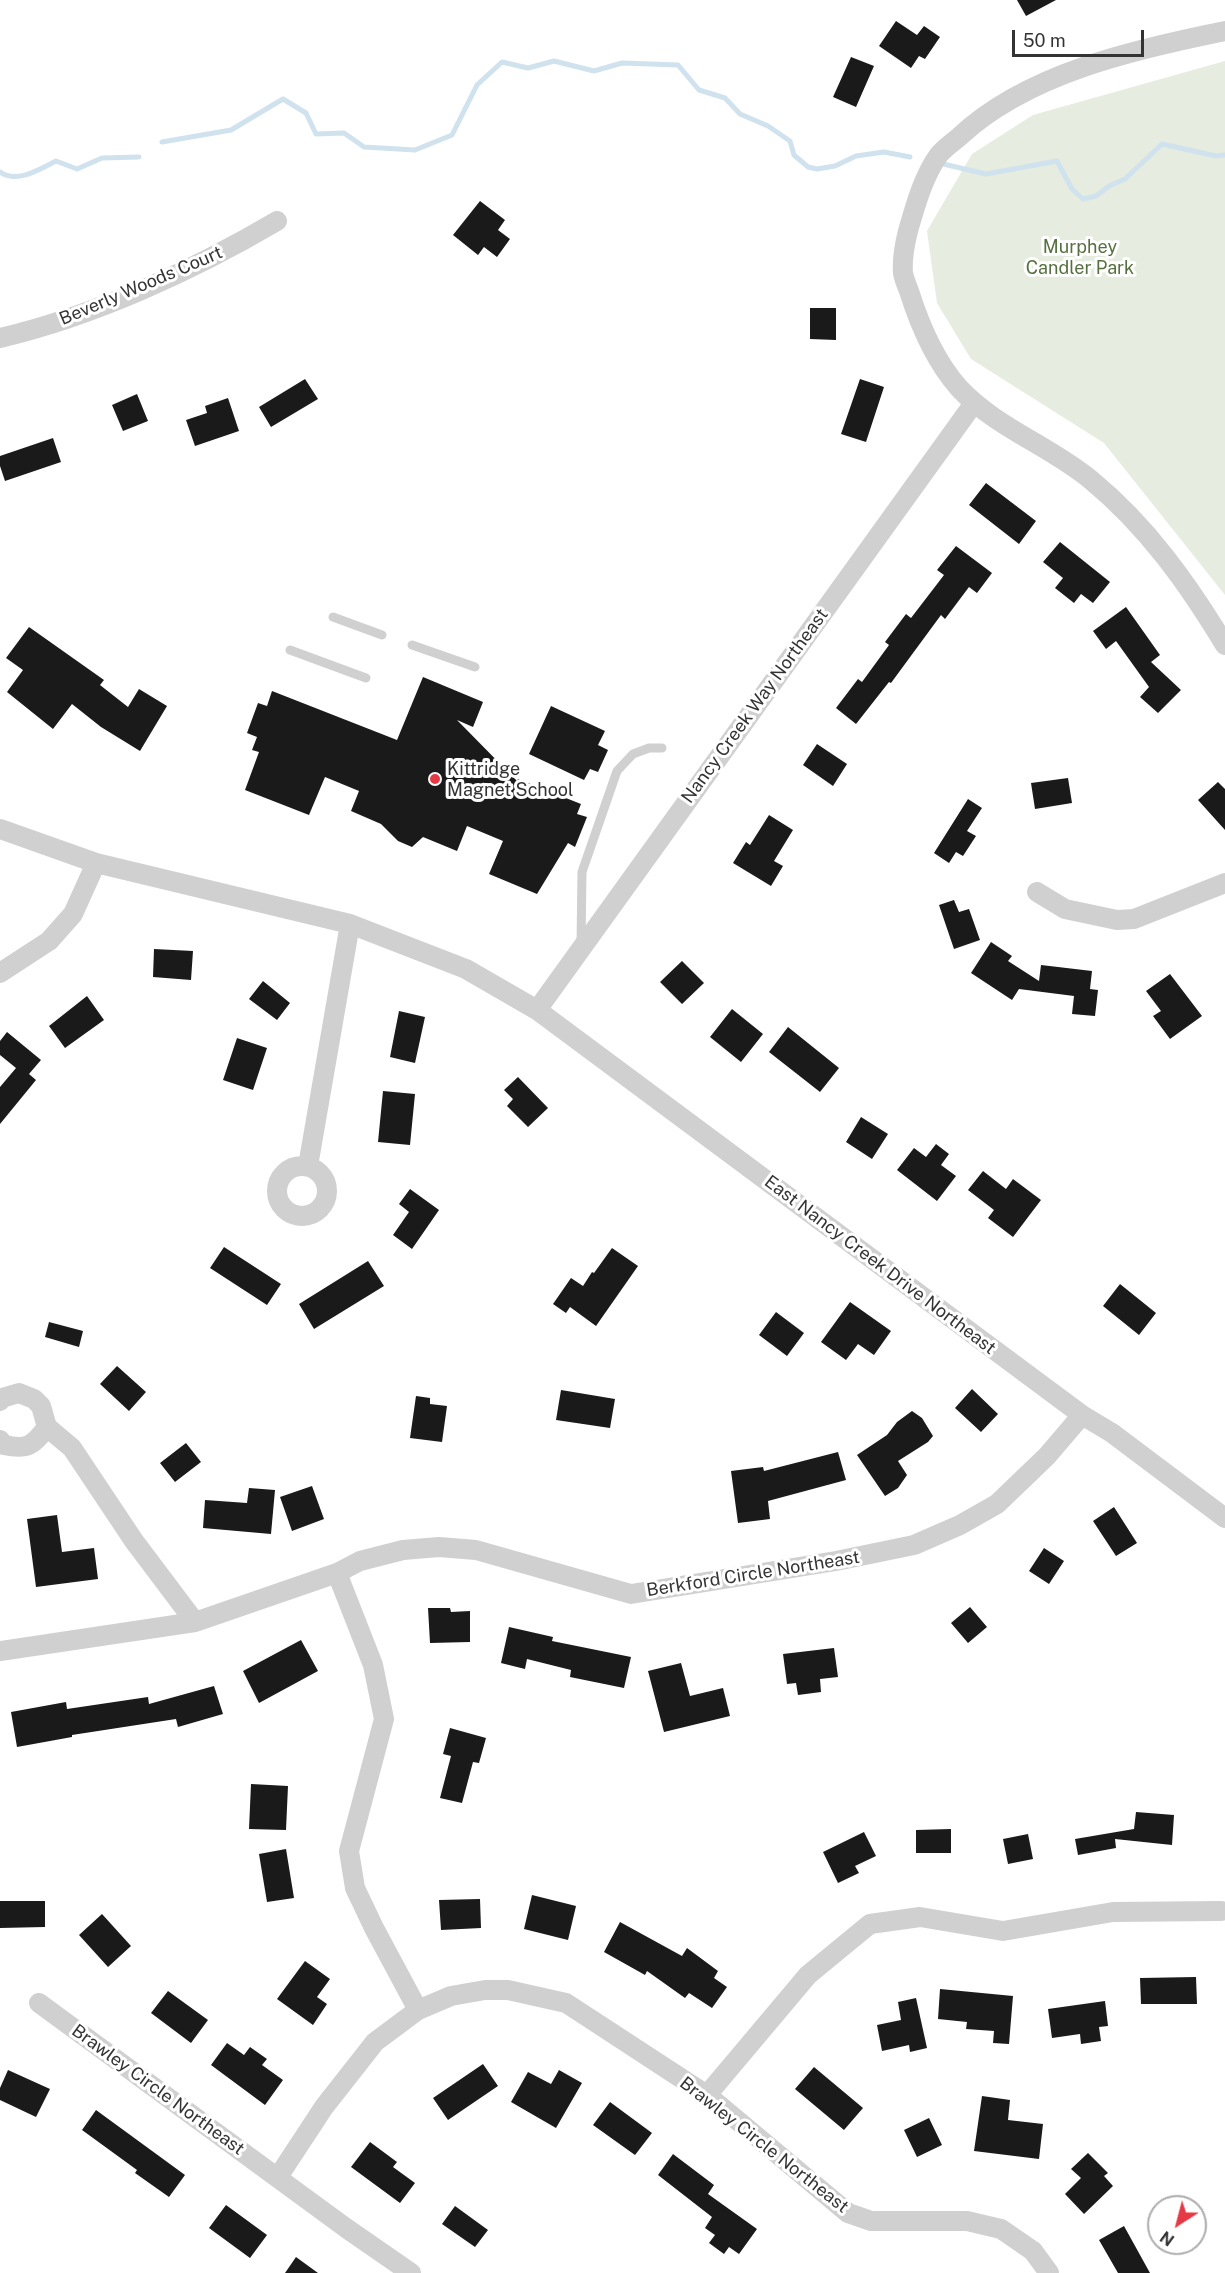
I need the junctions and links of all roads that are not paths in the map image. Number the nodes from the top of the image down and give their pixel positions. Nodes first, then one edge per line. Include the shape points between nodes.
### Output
1 (1225, 32) edge
2 (277, 221) dead end
3 (0, 338) edge
4 (974, 403) junction
5 (333, 617) dead end
6 (382, 635) dead end
7 (412, 645) dead end
8 (1225, 645) edge
9 (290, 650) dead end
10 (475, 667) dead end
11 (366, 678) dead end
12 (662, 748) dead end
13 (0, 829) edge
14 (96, 863) junction
15 (1225, 883) edge
16 (1036, 892) dead end
17 (350, 924) junction
18 (580, 952) junction
19 (0, 973) edge
20 (537, 1010) junction
21 (308, 1166) dead end
22 (0, 1401) edge
23 (1082, 1415) junction
24 (47, 1427) junction
25 (0, 1440) edge
26 (1225, 1518) edge
27 (337, 1573) junction
28 (195, 1622) junction
29 (0, 1651) edge
30 (1221, 1911) dead end
31 (39, 2003) dead end
32 (418, 2010) junction
33 (707, 2096) junction
34 (278, 2177) junction
35 (411, 2273) edge
36 (1049, 2273) edge

1 - 4 street via 1106,60 1033,88 975,122 938,156 917,198 906,239 903,274 940,365
2 - 3 street, Beverly Woods Court via 234,246 113,301
4 - 8 street via 1090,479 1142,528 1180,574
4 - 18 street, Nancy Creek Way Northeast
5 - 6 lane
7 - 10 lane
9 - 11 lane
12 - 18 lane via 633,754 617,771 582,872
13 - 14 street
14 - 17 street
14 - 19 street via 73,914 49,941
15 - 16 street via 1134,919 1117,920 1065,909
17 - 20 street, East Nancy Creek Drive Northeast via 466,969
17 - 21 street
18 - 20 street, Nancy Creek Way Northeast
20 - 23 street, East Nancy Creek Drive Northeast
22 - 24 street via 19,1393 34,1399 41,1406
23 - 26 street, East Nancy Creek Drive Northeast
23 - 27 street, Berkford Circle Northeast via 1047,1456 997,1504 914,1545 631,1594 476,1550 439,1547 403,1550 360,1561
24 - 25 street via 37,1442 21,1449 4,1445
24 - 28 street via 72,1448
27 - 28 street, Berkford Circle Northeast
27 - 32 street via 372,1665 384,1719 349,1851 355,1888
28 - 29 street, Berkford Circle Northeast
30 - 33 street via 1113,1912 1003,1931 920,1917 870,1924 808,1976
31 - 34 street, Brawley Circle Northeast
32 - 33 street, Brawley Circle Northeast via 451,1996 485,1990 508,1990 566,2002
32 - 34 street, Brawley Circle Northeast via 375,2042 324,2107
33 - 36 street, Brawley Circle Northeast via 848,2214 871,2221 967,2221 1001,2229 1034,2251
34 - 35 street, Brawley Circle Northeast

